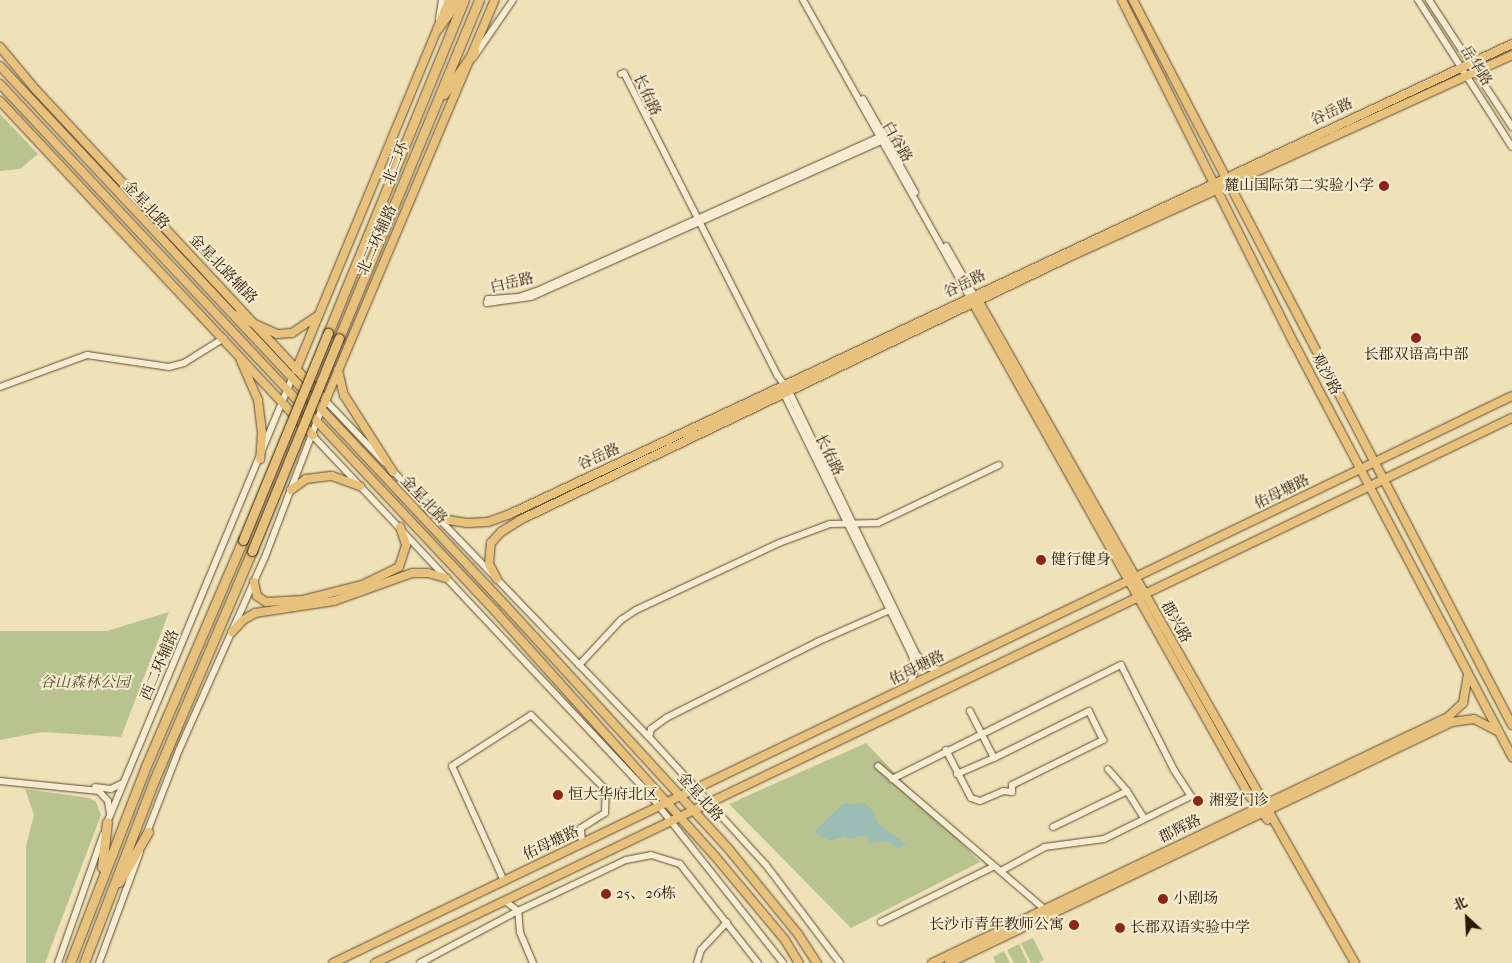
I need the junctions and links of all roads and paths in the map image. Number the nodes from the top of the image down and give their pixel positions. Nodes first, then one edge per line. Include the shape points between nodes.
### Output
1 (442, 0) edge
2 (449, 0) edge
3 (458, 0) edge
4 (464, 0) edge
5 (479, 0) edge
6 (495, 0) edge
7 (501, 0) edge
8 (513, 0) edge
9 (803, 0) edge
10 (807, 0) edge
11 (1122, 0) edge
12 (1133, 0) edge
13 (1418, 0) edge
14 (1429, 0) edge
15 (488, 17) junction
16 (438, 29) junction
17 (1512, 44) edge
18 (0, 47) edge
19 (1512, 55) edge
20 (472, 56) junction
21 (1472, 63) junction
22 (0, 66) edge
23 (1462, 68) junction
24 (1478, 72) junction
25 (1468, 76) junction
26 (0, 84) edge
27 (0, 101) edge
28 (433, 109) junction
29 (1512, 128) edge
30 (883, 138) junction
31 (1512, 147) edge
32 (1224, 176) junction
33 (1213, 182) junction
34 (1229, 185) junction
35 (1217, 191) junction
36 (698, 221) junction
37 (972, 296) junction
38 (977, 304) junction
39 (229, 313) junction
40 (318, 315) junction
41 (261, 328) junction
42 (226, 340) junction
43 (338, 366) junction
44 (297, 368) junction
45 (292, 379) junction
46 (0, 387) edge
47 (288, 390) junction
48 (784, 390) junction
49 (1512, 396) edge
50 (325, 400) junction
51 (283, 401) junction
52 (321, 410) junction
53 (1512, 418) edge
54 (317, 422) junction
55 (313, 436) junction
56 (260, 459) junction
57 (1374, 462) junction
58 (999, 465) dead end
59 (1360, 469) junction
60 (394, 472) junction
61 (1383, 480) junction
62 (360, 486) junction
63 (1369, 486) junction
64 (291, 490) junction
65 (427, 508) junction
66 (851, 523) junction
67 (400, 527) junction
68 (446, 578) junction
69 (497, 579) junction
70 (1132, 580) junction
71 (254, 582) junction
72 (1141, 595) junction
73 (890, 610) junction
74 (232, 632) junction
75 (579, 665) junction
76 (943, 670) junction
77 (1468, 674) junction
78 (908, 688) junction
79 (970, 711) dead end
80 (1512, 725) edge
81 (982, 733) junction
82 (1499, 733) junction
83 (649, 737) junction
84 (946, 750) junction
85 (1512, 757) edge
86 (994, 758) junction
87 (878, 766) dead end
88 (1108, 769) dead end
89 (957, 774) junction
90 (0, 779) edge
91 (892, 779) junction
92 (124, 782) junction
93 (695, 789) junction
94 (606, 790) junction
95 (1127, 791) junction
96 (650, 795) junction
97 (680, 796) junction
98 (667, 803) junction
99 (709, 804) junction
100 (659, 806) junction
101 (1263, 809) junction
102 (693, 811) junction
103 (680, 817) junction
104 (1144, 818) junction
105 (109, 819) junction
106 (672, 821) junction
107 (1053, 826) dead end
108 (148, 832) junction
109 (582, 844) junction
110 (993, 867) junction
111 (1001, 871) junction
112 (102, 875) junction
113 (504, 881) junction
114 (505, 901) junction
115 (103, 908) junction
116 (1044, 909) junction
117 (518, 911) junction
118 (727, 922) junction
119 (881, 922) dead end
120 (58, 963) edge
121 (70, 963) edge
122 (84, 963) edge
123 (99, 963) edge
124 (333, 963) edge
125 (375, 963) edge
126 (420, 963) edge
127 (533, 963) edge
128 (697, 963) edge
129 (758, 963) edge
130 (783, 963) edge
131 (799, 963) edge
132 (817, 963) edge
133 (840, 963) edge
134 (932, 963) edge
135 (949, 963) edge
136 (1349, 963) edge
137 (1355, 963) edge

1 - 16 street
2 - 16 main road, 北二环辅路
3 - 16 highway
4 - 112 highway, 北二环, bridge
5 - 28 highway, 北二环
6 - 15 main road, 北二环辅路
7 - 15 main road
8 - 20 street via 486,43
9 - 30 street, 白谷路
10 - 30 street, 白谷路
11 - 33 main road, 观沙路
12 - 32 main road, 观沙路
13 - 23 street, 岳华路
14 - 21 street, 岳华路
15 - 20 main road, 北二环辅路
16 - 40 main road, 北二环辅路
17 - 21 main road, 谷岳路
18 - 41 main road, 金星北路辅路 via 86,144
19 - 24 main road
20 - 28 highway
20 - 43 main road, 北二环辅路
21 - 23 main road, 谷岳路
21 - 24 street, 岳华路
22 - 39 main road, 金星北路
23 - 25 street, 岳华路
23 - 32 main road, 谷岳路
24 - 25 main road
24 - 29 street, 岳华路
25 - 31 street, 岳华路
25 - 34 main road
26 - 47 main road, 金星北路
27 - 42 main road
28 - 115 highway, 北二环, bridge
30 - 36 street, 白岳路
30 - 37 street, 白谷路
32 - 33 main road, 谷岳路
32 - 34 main road, 观沙路
33 - 35 main road, 观沙路
33 - 37 main road, 谷岳路
34 - 35 main road
34 - 57 main road, 观沙路
35 - 38 main road via 1065,259
35 - 59 main road, 观沙路
36 - 36 street, 长佑路 via 624,73 621,74
36 - 36 street, 白岳路 via 530,294 488,299 487,303 531,297
36 - 48 street, 长佑路
37 - 38 main road, 郡兴路
37 - 48 main road, 谷岳路
38 - 48 main road
38 - 70 main road, 郡兴路
39 - 41 main road
39 - 45 main road, 金星北路
40 - 41 main road via 292,333 277,334
40 - 44 main road, 北二环辅路
41 - 44 main road, 金星北路辅路
42 - 46 street via 184,363 169,367 86,355
42 - 51 main road
42 - 56 main road via 249,373 256,391 262,433
43 - 50 main road, 北二环辅路
43 - 60 main road via 338,380 344,395
44 - 45 main road, 北二环辅路
44 - 50 main road, 金星北路辅路
45 - 47 street, 西二环辅路
45 - 52 main road, 金星北路
47 - 51 street, 西二环辅路
47 - 54 main road, 金星北路
48 - 65 main road, 谷岳路 via 495,520 456,522
48 - 66 street, 长佑路
48 - 69 main road via 509,526 495,537 489,551 489,564
49 - 57 main road, 佑母塘路
50 - 52 main road, 北二环辅路
50 - 60 street
51 - 55 main road
51 - 56 street, 西二环辅路
52 - 54 street
52 - 97 main road, 金星北路
53 - 61 main road
54 - 55 street
54 - 98 main road, 金星北路 via 495,611
55 - 62 street
55 - 64 street
56 - 92 street, 西二环辅路
57 - 59 main road, 佑母塘路
57 - 61 main road, 观沙路
58 - 66 street via 878,523
59 - 63 main road, 观沙路
59 - 70 main road, 佑母塘路
60 - 65 street
61 - 63 main road
61 - 80 main road, 观沙路
62 - 64 main road via 332,476 306,479
62 - 67 street
63 - 72 main road
63 - 77 main road, 观沙路
64 - 71 street
65 - 69 street
66 - 73 street, 长佑路
66 - 75 street via 830,524 779,543 636,610 621,620
66 - 76 street, 长佑路 via 918,657 929,668
67 - 68 street
67 - 71 main road via 406,545 400,567 362,585 279,602 260,600
68 - 74 main road via 412,573 334,601 255,613
68 - 96 street
69 - 75 street
70 - 72 main road, 郡兴路
70 - 76 main road, 佑母塘路
71 - 74 street
72 - 99 main road
72 - 101 main road, 郡兴路
73 - 78 street, 长佑路 via 914,664 914,678
73 - 83 street via 666,718 651,729
74 - 108 street via 179,750
75 - 83 street
76 - 78 main road, 佑母塘路
77 - 82 main road, 观沙路
77 - 101 main road, 郡辉路 via 1466,698 1453,714
78 - 93 main road, 佑母塘路
79 - 81 street
81 - 84 street
81 - 86 street
81 - 104 street via 1120,665 1174,770 1191,796
82 - 85 main road, 观沙路
82 - 101 main road, 郡辉路 via 1481,720 1457,720
83 - 93 street
84 - 89 street
84 - 91 street
86 - 89 street
86 - 89 street via 1089,711 1103,740 1012,785 1012,792 1003,791 980,801 971,798
87 - 91 street
88 - 95 street
90 - 92 street via 111,789
90 - 105 street via 99,791 108,801
91 - 110 street
92 - 105 street, 西二环辅路
93 - 97 main road, 佑母塘路
93 - 99 street
94 - 96 street
94 - 109 street via 605,813 581,828
94 - 113 street via 531,715 452,766
95 - 104 street
95 - 107 street
96 - 100 street
97 - 98 main road, 佑母塘路
97 - 102 main road, 金星北路
98 - 100 main road, 佑母塘路
98 - 103 main road, 金星北路
99 - 102 main road
99 - 133 street via 780,881
100 - 106 street
100 - 109 main road, 佑母塘路
101 - 116 main road, 郡辉路
101 - 135 main road, 郡辉路
101 - 136 main road, 郡兴路
101 - 137 main road, 郡兴路
102 - 103 main road
102 - 132 main road, 金星北路 via 798,934
103 - 106 main road
103 - 131 main road, 金星北路 via 785,940
104 - 111 street via 1104,840 1046,848
105 - 112 highway
105 - 120 street, 西二环辅路
106 - 114 main road
106 - 130 street
108 - 115 highway
108 - 123 street
109 - 113 main road, 佑母塘路
110 - 111 street
110 - 119 street
111 - 116 street
112 - 121 highway
113 - 124 main road, 佑母塘路
114 - 117 street
114 - 125 main road
115 - 122 highway
116 - 134 main road, 郡辉路
117 - 118 street via 626,860 651,855 680,864
117 - 126 street
117 - 127 street via 520,932
118 - 128 street via 701,950
118 - 129 street

